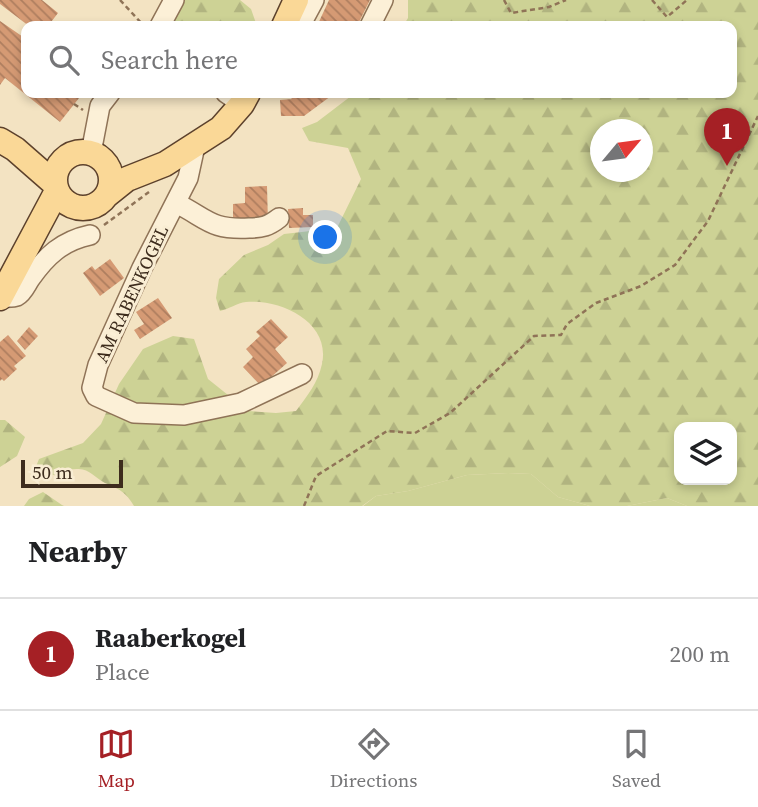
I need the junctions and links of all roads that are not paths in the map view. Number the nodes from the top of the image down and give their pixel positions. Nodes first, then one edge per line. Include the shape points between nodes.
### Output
1 (174, 0) edge
2 (296, 0) edge
3 (314, 0) edge
4 (383, 0) edge
5 (163, 21) edge
6 (286, 21) edge
7 (303, 21) edge
8 (372, 21) edge
9 (106, 98) edge
10 (238, 98) edge
11 (7, 144) edge
12 (185, 151) junction
13 (89, 155) junction
14 (56, 187) junction
15 (107, 195) junction
16 (176, 203) junction
17 (79, 208) junction
18 (279, 218) dead end
19 (90, 235) road end
20 (32, 241) junction
21 (0, 298) edge
22 (302, 374) dead end

1 - 5 street
2 - 6 main road
3 - 7 street
4 - 8 street
9 - 13 street via 100,106
10 - 12 main road via 221,128
11 - 13 main road via 52,155
11 - 14 main road
12 - 13 main road via 122,162
12 - 15 main road via 127,179
12 - 16 street, AM RABENKOGEL via 188,178
13 - 14 main road via 60,164
13 - 15 main road via 111,172
14 - 17 main road via 67,203
14 - 20 main road
15 - 17 main road via 95,206
16 - 18 street via 219,228 264,228
16 - 22 street, AM RABENKOGEL via 98,365 92,388 96,396 134,413 184,415 241,404
17 - 20 main road
19 - 21 street via 51,254 20,294
20 - 21 main road

